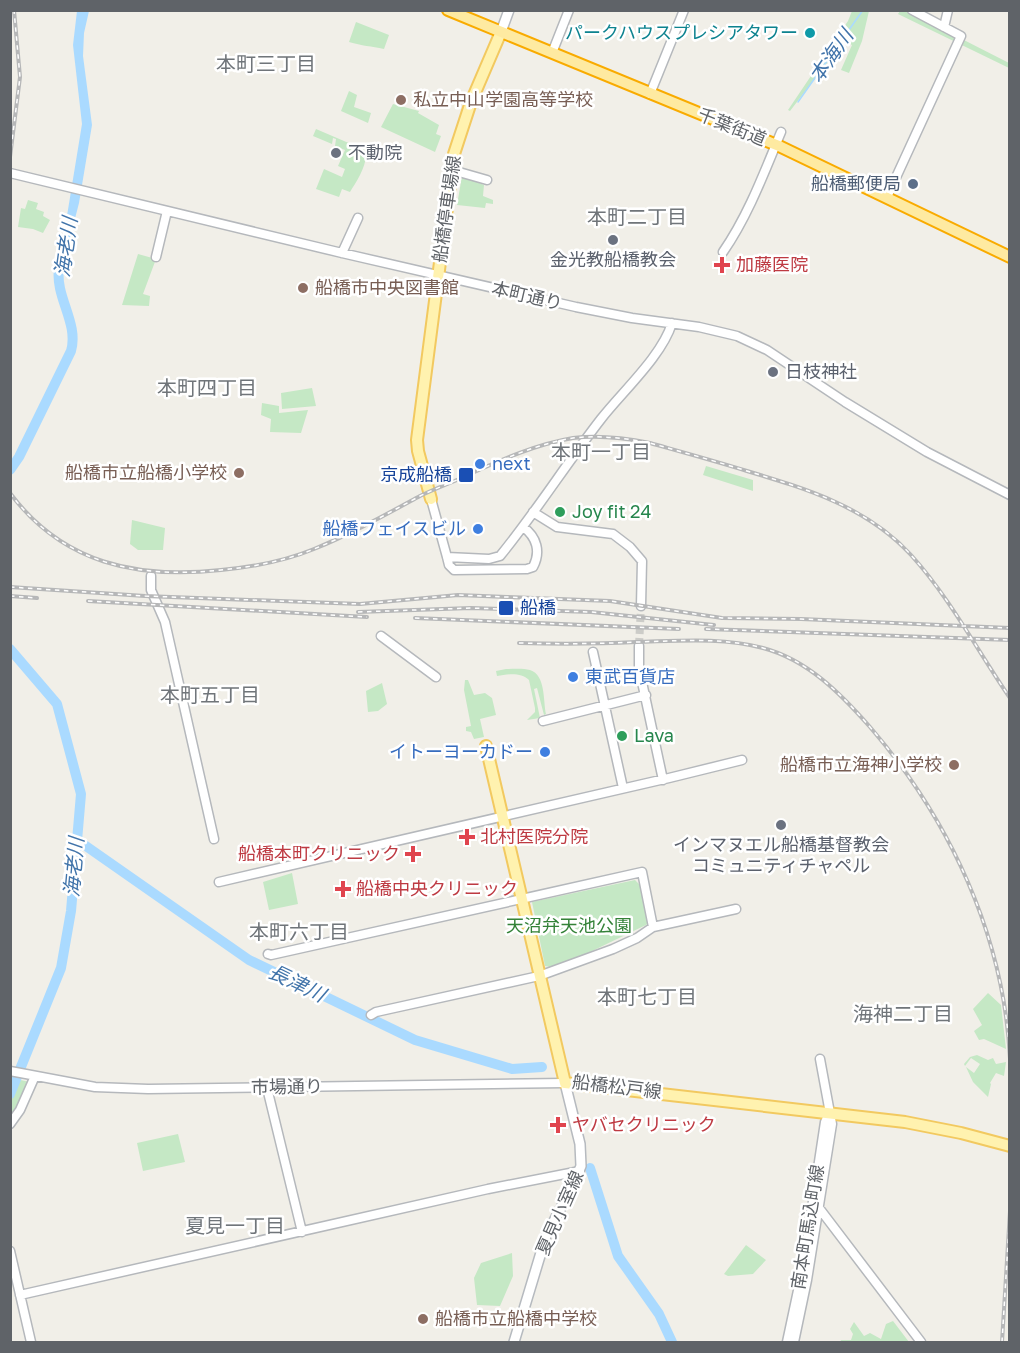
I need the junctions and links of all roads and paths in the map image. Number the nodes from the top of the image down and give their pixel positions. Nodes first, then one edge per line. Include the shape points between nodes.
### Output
1 (448, 10) edge
2 (509, 10) edge
3 (569, 10) edge
4 (684, 10) edge
5 (912, 10) edge
6 (948, 10) edge
7 (944, 27) junction
8 (501, 32) junction
9 (552, 53) junction
10 (650, 94) junction
11 (781, 132) dead end
12 (776, 145) junction
13 (452, 170) junction
14 (10, 173) edge
15 (487, 180) dead end
16 (887, 197) junction
17 (167, 211) junction
18 (358, 218) dead end
19 (723, 252) dead end
20 (342, 253) junction
21 (156, 256) dead end
22 (1010, 257) edge
23 (438, 276) junction
24 (672, 323) junction
25 (1010, 495) edge
26 (431, 500) joint
27 (533, 512) junction
28 (524, 527) junction
29 (447, 557) junction
30 (152, 576) dead end
31 (641, 606) tunnel mouth
32 (381, 636) dead end
33 (639, 646) tunnel mouth
34 (593, 651) dead end
35 (436, 676) dead end
36 (646, 695) junction
37 (605, 707) junction
38 (543, 721) dead end
39 (486, 746) dead end
40 (742, 760) dead end
41 (663, 780) junction
42 (623, 788) junction
43 (502, 816) junction
44 (214, 839) dead end
45 (219, 882) dead end
46 (522, 898) junction
47 (736, 909) dead end
48 (653, 927) junction
49 (268, 954) dead end
50 (539, 976) junction
51 (371, 1015) dead end
52 (820, 1059) dead end
53 (12, 1071) edge
54 (31, 1075) junction
55 (565, 1083) junction
56 (267, 1088) junction
57 (829, 1112) junction
58 (10, 1124) edge
59 (1010, 1146) edge
60 (580, 1171) junction
61 (815, 1202) junction
62 (302, 1232) junction
63 (10, 1251) edge
64 (20, 1295) junction
65 (31, 1342) edge
66 (514, 1342) edge
67 (787, 1342) edge
68 (794, 1342) edge
69 (921, 1342) edge

1 - 8 highway, 千葉街道
2 - 8 main road
3 - 9 street
4 - 10 street
5 - 7 street
6 - 7 street
7 - 16 street via 961,36
8 - 9 highway, 千葉街道
8 - 13 main road, 船橋停車場線 via 467,110
9 - 10 highway, 千葉街道
10 - 12 highway, 千葉街道
11 - 12 street
12 - 16 highway, 千葉街道
12 - 19 street via 751,204
13 - 15 street
13 - 23 main road, 船橋停車場線
14 - 17 street, 本町通り
16 - 22 highway, 千葉街道
17 - 20 street, 本町通り
17 - 21 street
18 - 20 street
20 - 23 street, 本町通り
23 - 24 street, 本町通り via 604,313
23 - 26 main road, 船橋停車場線 via 417,440
24 - 25 street, 本町通り via 724,332 752,342 927,452
24 - 27 street via 662,343
26 - 29 street
27 - 28 street
27 - 31 street via 552,525 613,534 630,547 642,561
28 - 29 street via 497,558
28 - 29 street via 536,542 533,567 459,570 452,568
30 - 44 street via 151,590 165,622
32 - 35 street
33 - 36 street via 638,663
34 - 37 street
36 - 37 street
36 - 41 street
37 - 38 street
37 - 42 street
39 - 43 main road, 船橋松戸線
40 - 41 street
41 - 42 street
42 - 43 street
43 - 45 street
43 - 46 main road, 船橋松戸線
46 - 48 street via 642,872
46 - 49 street
46 - 50 main road, 船橋松戸線
47 - 48 street
48 - 50 street via 613,950
50 - 51 street
50 - 55 main road, 船橋松戸線
52 - 57 street, 南本町馬込町線
53 - 54 street, 市場通り
54 - 56 street, 市場通り via 117,1089
54 - 58 street via 20,1110
55 - 56 street, 市場通り
55 - 57 main road, 船橋松戸線
55 - 60 main road, 夏見小室線 via 580,1144
56 - 62 street
57 - 59 main road, 船橋松戸線 via 927,1126
57 - 61 street, 南本町馬込町線 via 832,1124
60 - 62 street
60 - 66 main road, 夏見小室線 via 546,1236
61 - 67 street, 南本町馬込町線
61 - 68 street, 南本町馬込町線 via 808,1274
61 - 69 street
62 - 64 street
63 - 64 street
64 - 65 street

